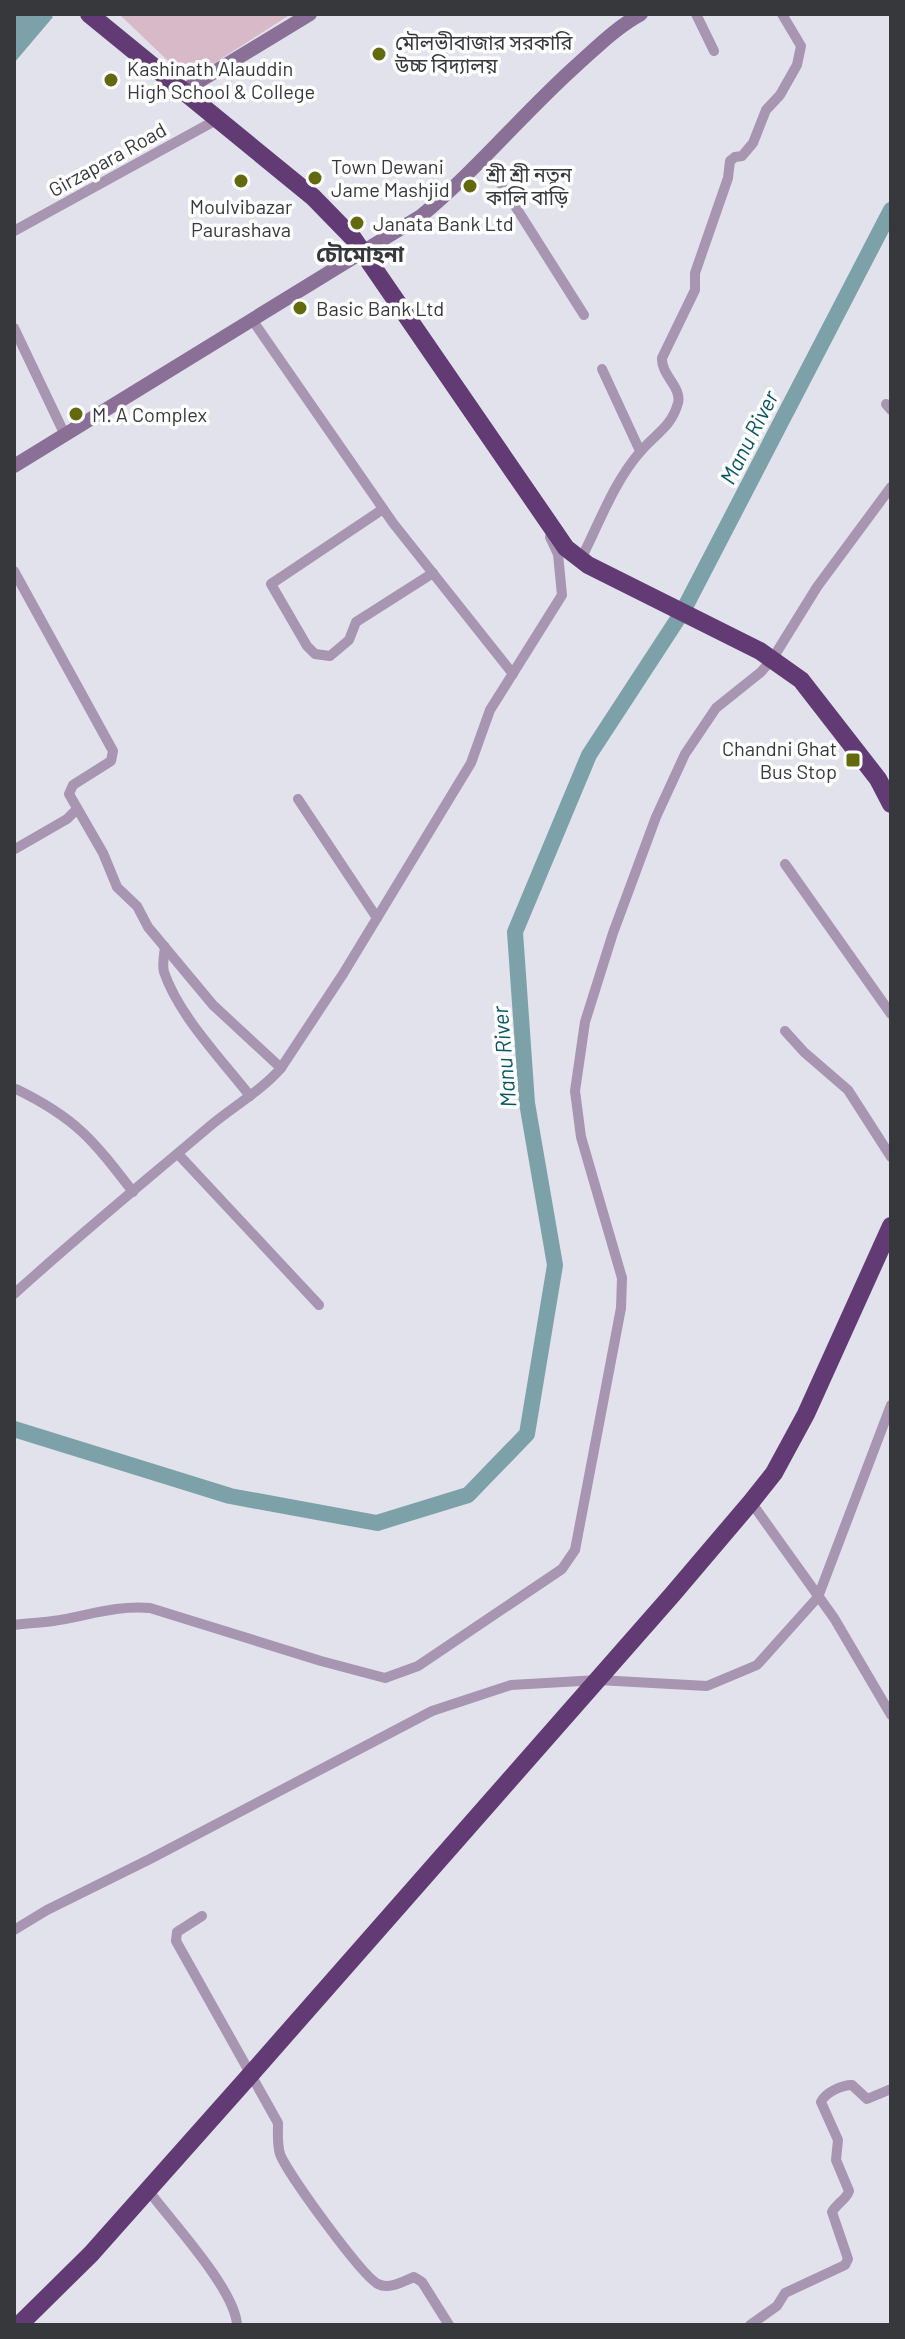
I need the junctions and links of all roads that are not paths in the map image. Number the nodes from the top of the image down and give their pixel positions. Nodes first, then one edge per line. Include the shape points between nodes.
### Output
1 (89, 14) edge
2 (310, 14) edge
3 (641, 14) edge
4 (696, 14) edge
5 (782, 14) edge
6 (714, 51) dead end
7 (183, 91) junction
8 (218, 119) junction
9 (484, 157) junction
10 (14, 231) edge
11 (363, 253) junction
12 (584, 315) dead end
13 (253, 321) junction
14 (14, 328) edge
15 (602, 369) dead end
16 (65, 435) junction
17 (640, 451) junction
18 (14, 466) edge
19 (891, 487) edge
20 (530, 495) junction
21 (383, 509) junction
22 (584, 562) junction
23 (14, 571) edge
24 (433, 573) junction
25 (766, 654) junction
26 (513, 674) junction
27 (298, 799) dead end
28 (891, 804) edge
29 (77, 809) junction
30 (15, 849) edge
31 (785, 864) dead end
32 (377, 918) junction
33 (165, 947) junction
34 (891, 1014) edge
35 (785, 1031) dead end
36 (281, 1068) junction
37 (15, 1089) edge
38 (250, 1096) junction
39 (178, 1154) junction
40 (891, 1157) edge
41 (133, 1192) junction
42 (891, 1226) edge
43 (14, 1294) edge
44 (319, 1305) dead end
45 (891, 1405) edge
46 (751, 1502) junction
47 (818, 1597) junction
48 (14, 1625) edge
49 (598, 1680) junction
50 (891, 1715) edge
51 (202, 1916) dead end
52 (14, 1930) edge
53 (251, 2074) junction
54 (891, 2089) edge
55 (148, 2190) junction
56 (19, 2325) edge
57 (237, 2325) edge
58 (449, 2325) edge
59 (750, 2325) edge

1 - 7 highway
2 - 7 main road
3 - 9 main road via 622,24 535,102
4 - 6 street
5 - 17 street via 801,46 797,65 766,110 753,143 730,161 695,273 695,290 662,358 661,368 679,395 678,403 664,431
7 - 8 highway
8 - 10 street, Girzapara Road
8 - 11 highway via 313,197
9 - 11 main road via 421,216
9 - 12 street
11 - 13 main road
11 - 20 highway
13 - 16 main road
13 - 21 street
14 - 16 street
15 - 17 street
16 - 18 main road
17 - 22 street
19 - 25 street
20 - 22 highway via 566,548
20 - 26 street via 558,554 562,595
21 - 24 street
21 - 24 street via 271,584 307,646 315,654 330,656 349,640 356,622
22 - 25 highway
23 - 29 street via 113,751 111,761 69,790
24 - 26 street
25 - 28 highway via 801,680 878,779
25 - 48 street via 761,672 716,708 685,754 656,817 585,1022 575,1091 581,1137 622,1278 621,1308 575,1550 562,1569 418,1666 385,1678 150,1608 101,1609
26 - 32 street via 490,710 471,763
27 - 32 street
29 - 30 street
29 - 33 street via 117,887
31 - 34 street
32 - 36 street
33 - 36 street via 213,1005
33 - 38 street via 163,969 177,997
35 - 40 street via 848,1090
36 - 38 street
37 - 41 street via 67,1116 90,1136
38 - 39 street
39 - 41 street
39 - 44 street
41 - 43 street
42 - 46 highway via 806,1414 774,1473
45 - 47 street
46 - 47 street
46 - 49 highway
47 - 49 street via 757,1665 707,1686
47 - 50 street
49 - 52 street via 511,1685 432,1711
49 - 53 highway
51 - 53 street via 177,1932 176,1941
53 - 55 highway
53 - 58 street via 278,2123 278,2149 285,2165 359,2264 378,2284 390,2286 414,2277 422,2282
54 - 59 street via 867,2099 846,2085 823,2096 838,2140 836,2160 849,2191 832,2212 848,2259 785,2293 777,2306
55 - 56 highway
55 - 57 street via 217,2279 237,2314

